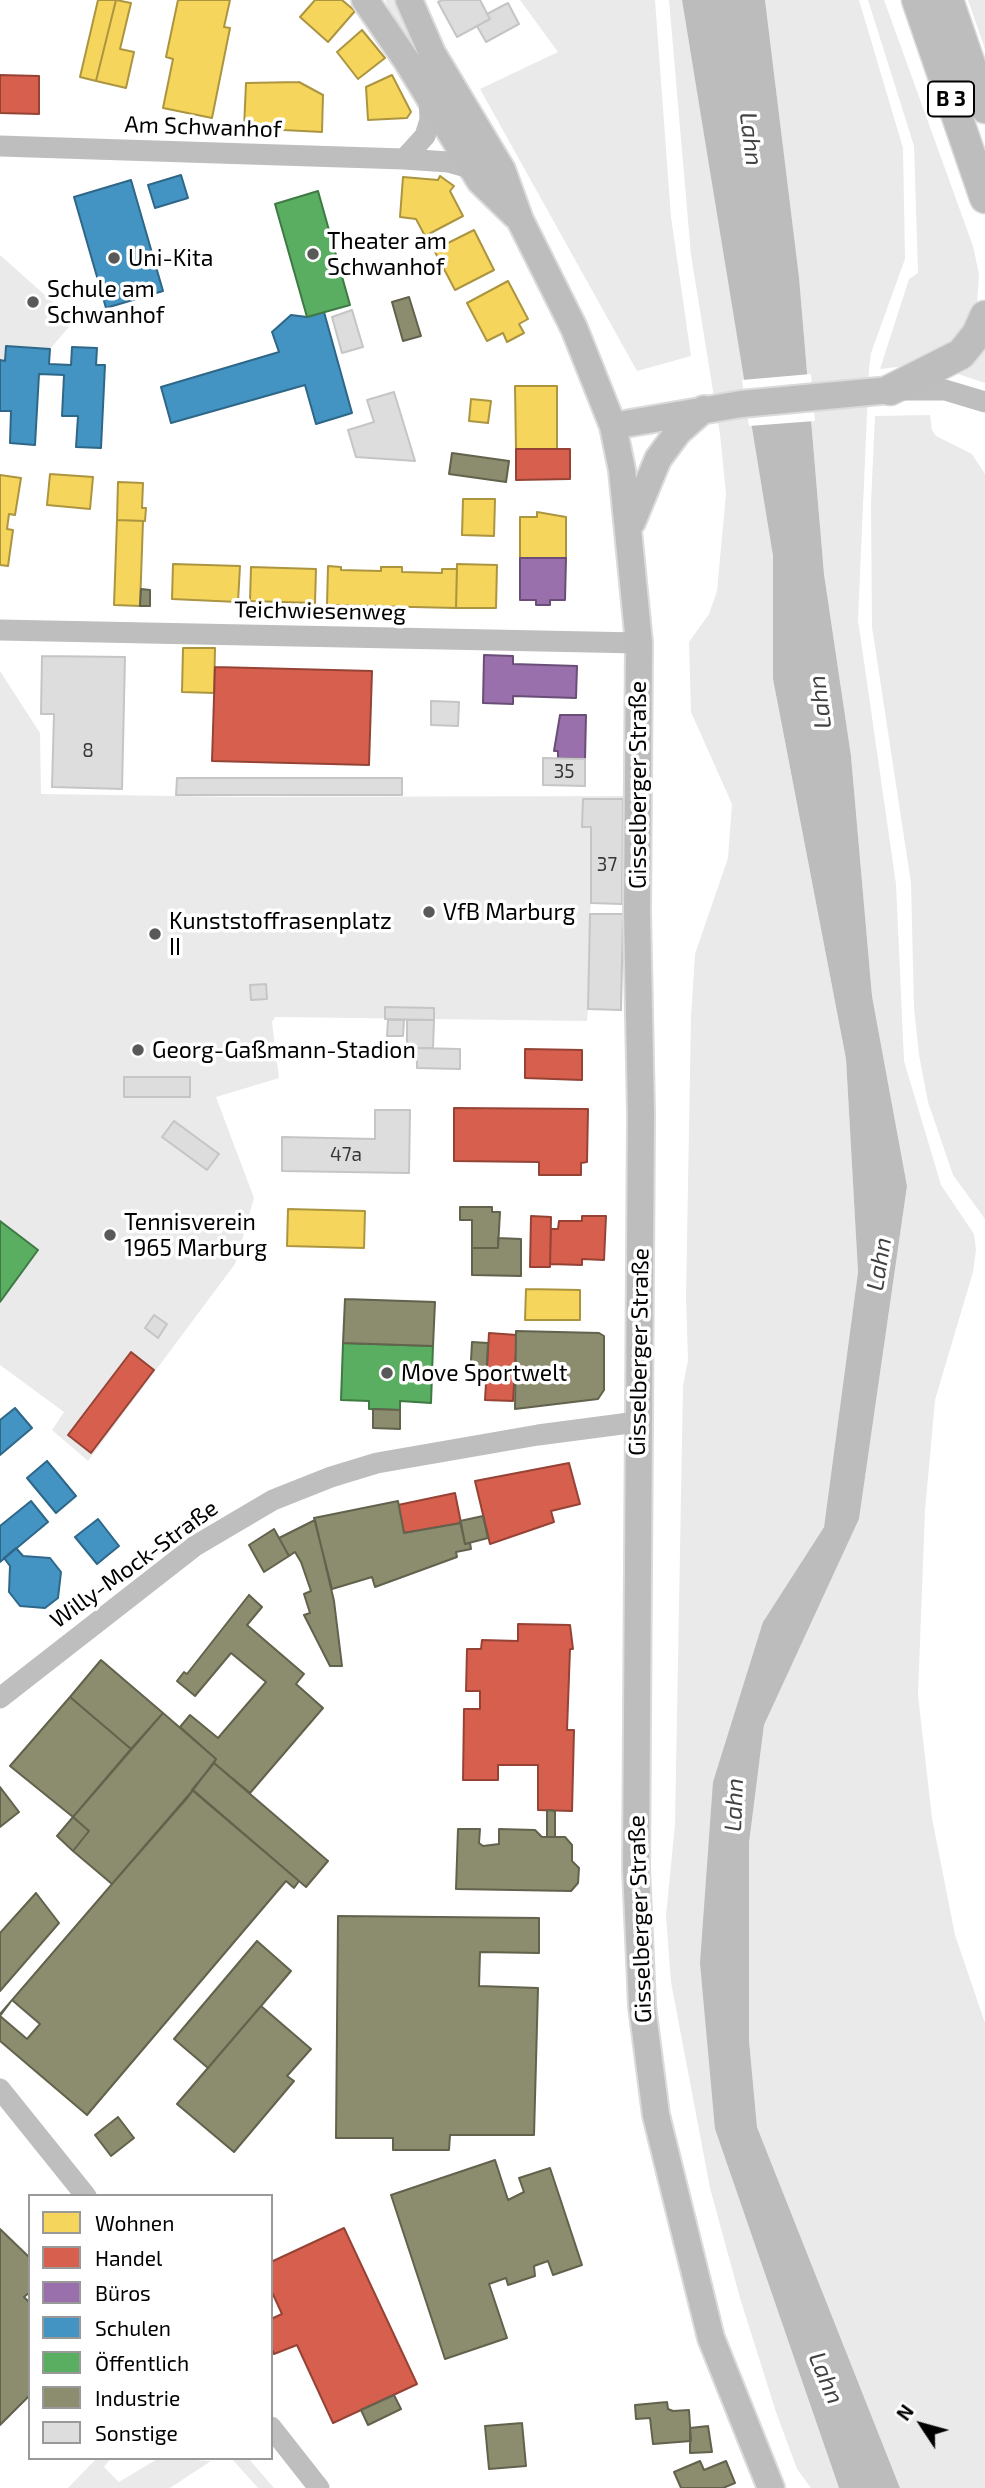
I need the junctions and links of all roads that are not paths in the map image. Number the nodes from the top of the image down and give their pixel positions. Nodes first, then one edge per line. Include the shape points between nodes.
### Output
1 (917, 0) edge
2 (948, 0) edge
3 (368, 2) edge
4 (411, 2) edge
5 (429, 98) junction
6 (985, 108) edge
7 (0, 146) edge
8 (404, 159) junction
9 (473, 169) junction
10 (985, 198) edge
11 (520, 220) junction
12 (985, 316) edge
13 (934, 380) junction
14 (890, 390) joint
15 (985, 402) edge
16 (704, 409) junction
17 (613, 426) junction
18 (630, 527) junction
19 (0, 630) edge
20 (639, 643) junction
21 (637, 1422) junction
22 (0, 1698) edge
23 (0, 2089) edge
24 (84, 2194) edge
25 (273, 2430) edge
26 (319, 2488) edge
27 (771, 2488) edge

1 - 10 highway, B 3
2 - 6 highway, B 3
3 - 5 main road, Gisselberger Straße
4 - 11 main road, Gisselberger Straße via 432,53 502,170
5 - 8 street via 425,136
5 - 9 main road, Gisselberger Straße
7 - 8 street, Am Schwanhof
8 - 9 street, Am Schwanhof
9 - 11 main road, Gisselberger Straße
11 - 17 main road, Gisselberger Straße via 574,328
12 - 13 highway via 977,334
13 - 14 highway
13 - 15 street
14 - 16 main road
16 - 17 main road
16 - 18 main road via 678,432 658,459
17 - 18 main road, Gisselberger Straße
18 - 20 main road, Gisselberger Straße
19 - 20 street, Teichwiesenweg
20 - 21 main road, Gisselberger Straße
21 - 22 street, Willy-Mock-Straße via 377,1463 273,1500 195,1546
21 - 27 main road, Gisselberger Straße via 636,1868 646,2043 656,2115 711,2338
23 - 24 street
25 - 26 street

